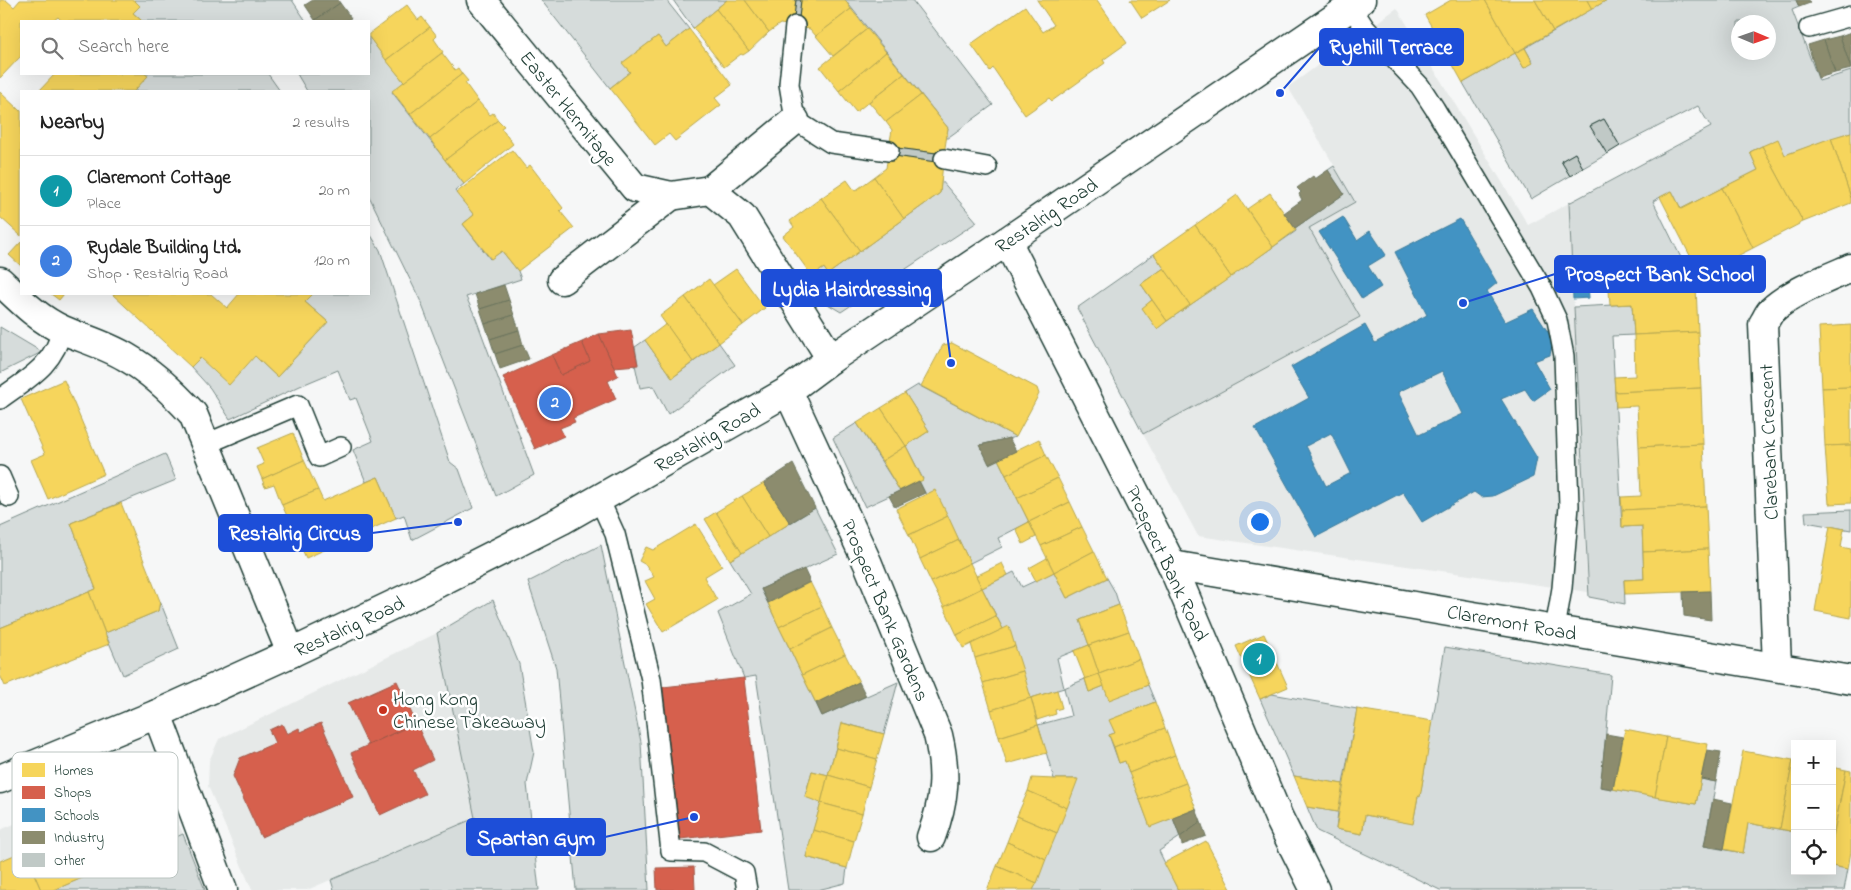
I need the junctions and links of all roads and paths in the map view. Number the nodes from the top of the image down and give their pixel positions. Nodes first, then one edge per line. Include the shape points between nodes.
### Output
1 (481, 0) edge
2 (1356, 4) edge
3 (1851, 16) edge
4 (795, 26) dead end
5 (1809, 28) dead end
6 (795, 120) junction
7 (889, 151) dead end
8 (944, 159) dead end
9 (987, 167) dead end
10 (710, 190) junction
11 (671, 196) junction
12 (1007, 241) junction
13 (1851, 268) edge
14 (562, 280) dead end
15 (0, 281) edge
16 (62, 329) junction
17 (831, 359) junction
18 (788, 391) junction
19 (0, 400) edge
20 (206, 444) junction
21 (341, 447) dead end
22 (0, 476) edge
23 (9, 497) dead end
24 (599, 499) junction
25 (1172, 565) junction
26 (1555, 629) junction
27 (291, 653) junction
28 (1778, 666) junction
29 (1851, 680) edge
30 (157, 714) junction
31 (65, 752) edge
32 (171, 752) edge
33 (178, 770) edge
34 (12, 774) edge
35 (0, 779) edge
36 (931, 837) dead end
37 (223, 890) edge
38 (747, 890) edge
39 (1315, 890) edge

1 - 11 street, Easter Hermitage via 634,188
2 - 12 street, Restalrig Road
2 - 26 lane via 1365,28 1420,86 1435,109 1542,288 1557,320 1564,356 1569,506
3 - 5 lane
4 - 6 lane via 789,84
6 - 7 lane via 831,143
6 - 10 street
8 - 9 lane
10 - 11 street, Easter Hermitage
10 - 17 street via 742,216
11 - 14 street, Easter Hermitage
12 - 17 street, Restalrig Road
12 - 25 street, Prospect Bank Road
13 - 28 street, Clarebank Crescent via 1786,300 1771,311 1763,324
15 - 16 street via 31,310
16 - 19 lane via 60,341 48,362
16 - 20 street via 106,346 146,370 193,414
17 - 18 street, Restalrig Road
18 - 24 street, Restalrig Road
18 - 36 street, Prospect Bank Gardens via 868,564 938,735 944,786
20 - 21 lane via 298,405 319,457
20 - 27 street
22 - 23 lane
24 - 27 street, Restalrig Road via 451,577
24 - 38 lane via 615,534 651,679 671,851 704,852 744,873
25 - 26 street, Claremont Road
25 - 39 street, Prospect Bank Road via 1279,818
26 - 28 street, Claremont Road
27 - 30 street, Restalrig Road
28 - 29 street, Claremont Road
30 - 31 street, Restalrig Road
30 - 32 street
33 - 37 street
34 - 35 street, Restalrig Road

